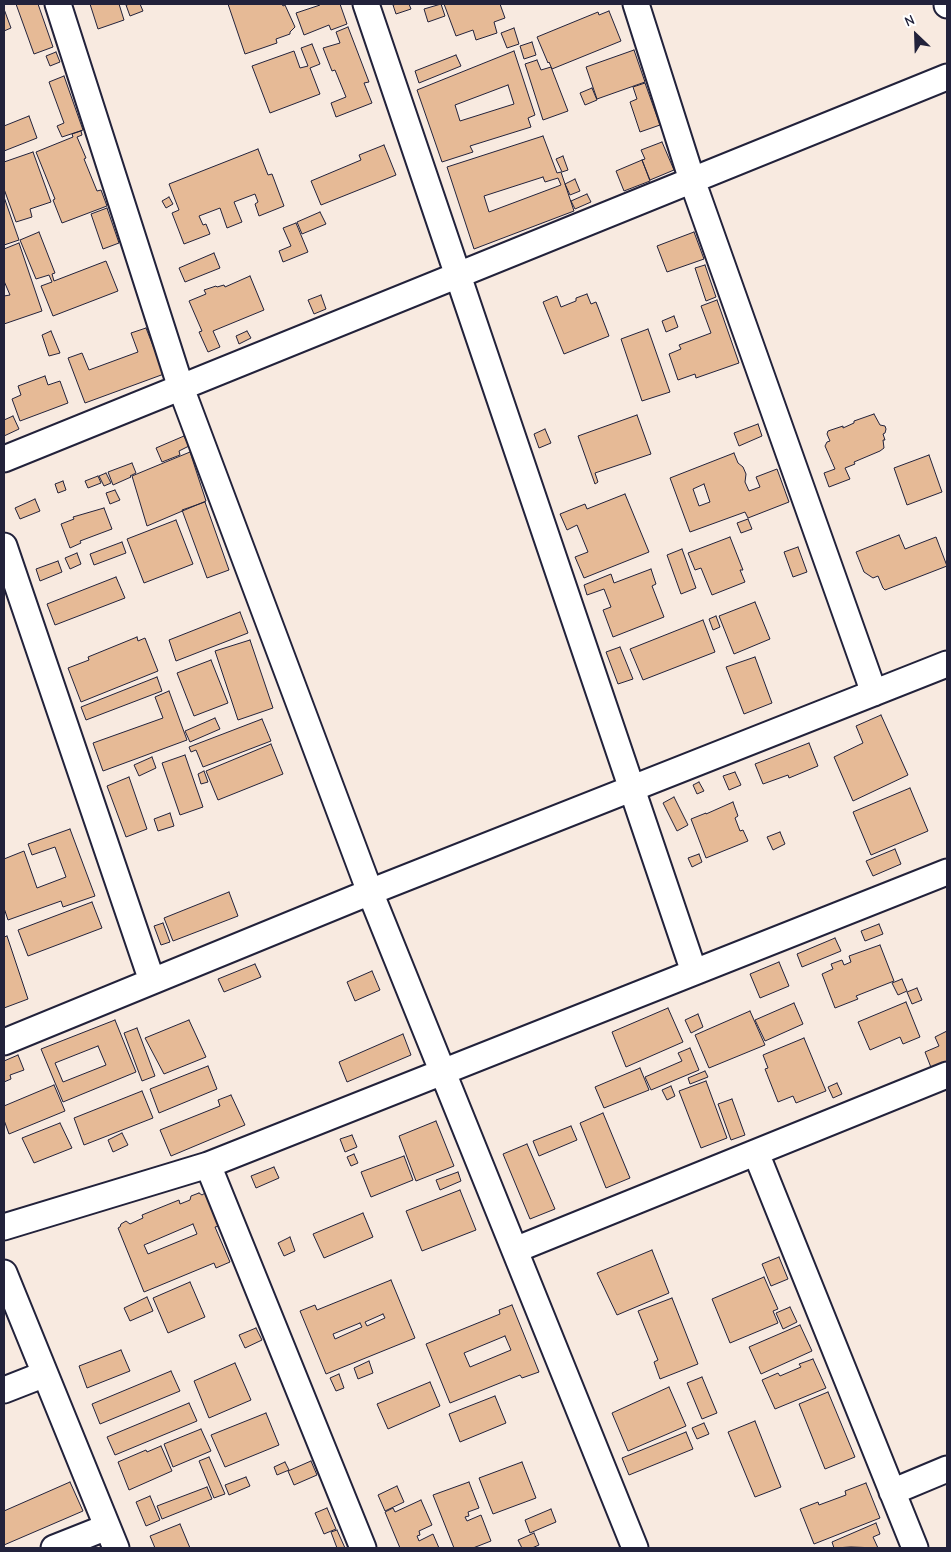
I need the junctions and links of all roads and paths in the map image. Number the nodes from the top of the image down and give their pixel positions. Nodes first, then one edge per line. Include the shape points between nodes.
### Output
1 (58, 4) edge
2 (366, 4) edge
3 (636, 4) edge
4 (947, 77) edge
5 (692, 180) junction
6 (458, 276) junction
7 (182, 388) junction
8 (4, 460) edge
9 (4, 546) edge
10 (947, 664) edge
11 (874, 693) junction
12 (632, 789) junction
13 (947, 872) edge
14 (370, 892) junction
15 (694, 972) junction
16 (152, 981) junction
17 (4, 1042) edge
18 (442, 1072) junction
19 (947, 1075) edge
20 (756, 1153) junction
21 (208, 1165) junction
22 (4, 1227) edge
23 (515, 1250) junction
24 (4, 1273) edge
25 (45, 1374) junction
26 (4, 1390) edge
27 (947, 1469) edge
28 (892, 1492) junction
29 (111, 1538) edge
30 (54, 1548) edge
31 (363, 1548) edge
32 (635, 1548) edge
33 (915, 1548) edge

1 - 7 street
2 - 6 street
3 - 5 street
4 - 5 street
5 - 6 street
5 - 11 street
6 - 7 street
6 - 12 street
7 - 8 street
7 - 14 street
9 - 16 street
10 - 11 street
11 - 12 street
12 - 14 street
12 - 15 street
13 - 15 street
14 - 16 street
14 - 18 street
15 - 18 street
16 - 17 street
18 - 21 street
18 - 23 street
19 - 20 street
20 - 23 street
20 - 28 street
21 - 22 street
21 - 31 street
23 - 32 street
24 - 25 street
25 - 26 street
25 - 29 street
27 - 28 street
28 - 33 street
29 - 30 street

